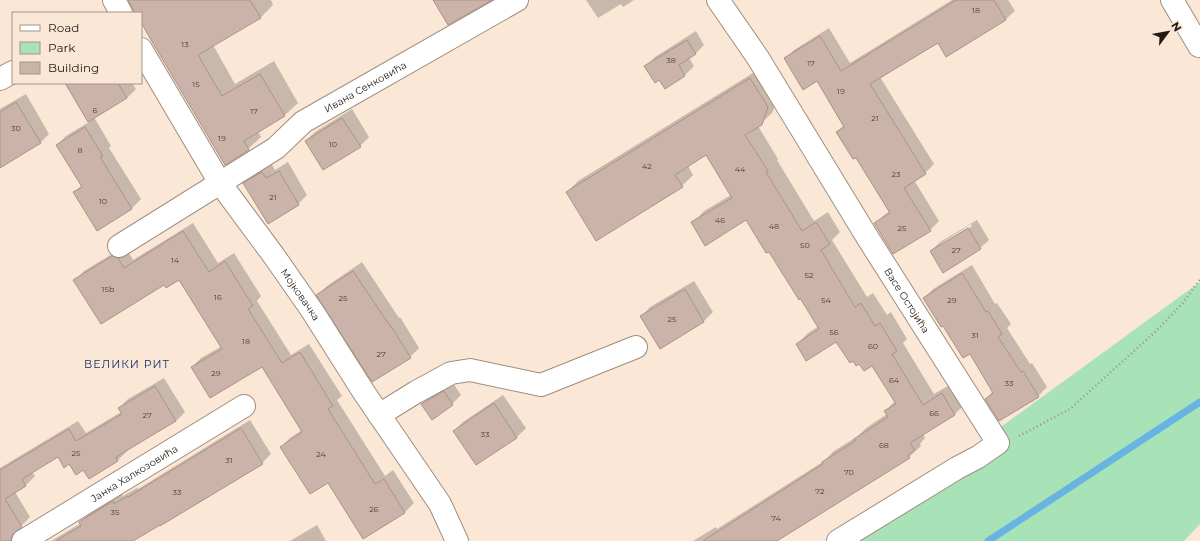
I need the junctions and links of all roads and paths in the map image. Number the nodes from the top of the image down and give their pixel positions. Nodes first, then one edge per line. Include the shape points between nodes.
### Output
1 (517, 0) edge
2 (718, 0) edge
3 (1172, 0) edge
4 (1199, 46) dead end
5 (142, 51) edge
6 (12, 73) edge
7 (0, 79) edge
8 (220, 182) junction
9 (119, 246) dead end
10 (1200, 279) edge
11 (636, 347) dead end
12 (244, 406) dead end
13 (379, 415) junction
14 (998, 443) junction
15 (24, 541) edge
16 (457, 541) edge
17 (838, 541) edge

1 - 8 street, Ивана Сенковића via 303,122 276,148
2 - 14 street, Васе Остојића via 758,58 868,240
3 - 4 street
5 - 8 street, Мојковачка
6 - 7 street
8 - 9 street, Ивана Сенковића
8 - 13 street, Мојковачка via 283,268
10 - 14 path via 1183,303 1155,332 1070,409 1014,439
11 - 13 street via 541,385 470,370 451,373
12 - 15 street, Јанка Халкозовића
13 - 16 street, Мојковачка via 440,504
14 - 17 street

